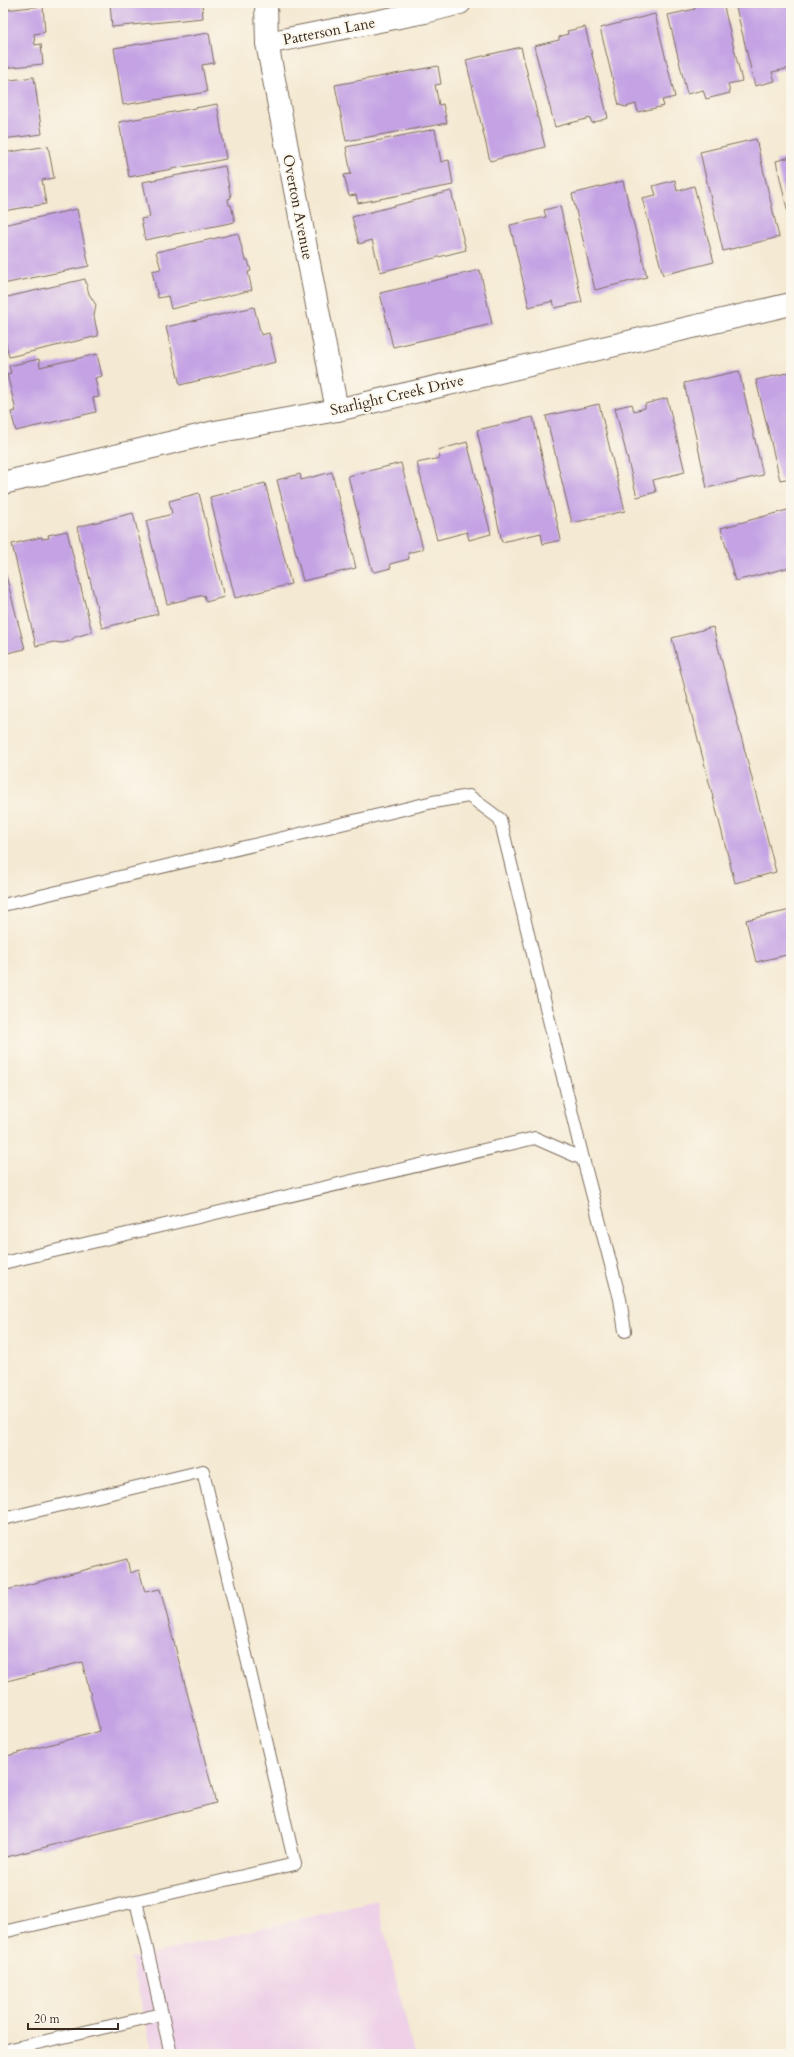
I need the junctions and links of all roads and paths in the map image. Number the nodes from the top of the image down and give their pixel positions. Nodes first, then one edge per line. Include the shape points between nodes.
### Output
1 (266, 3) edge
2 (460, 3) edge
3 (267, 43) junction
4 (791, 304) edge
5 (337, 410) junction
6 (3, 483) edge
7 (3, 905) edge
8 (583, 1159) junction
9 (3, 1263) edge
10 (625, 1331) dead end
11 (3, 1519) edge
12 (136, 1901) junction
13 (3, 1932) edge
14 (162, 2014) junction
15 (3, 2051) edge
16 (171, 2054) edge

1 - 3 street, Overton Avenue
2 - 3 street, Patterson Lane
3 - 5 street, Overton Avenue
4 - 5 street, Starlight Creek Drive
5 - 6 street, Starlight Creek Drive via 215,432
7 - 8 lane via 433,802 469,796 500,819
8 - 9 lane via 535,1138
8 - 10 lane via 620,1300
11 - 12 lane via 204,1471 295,1864
12 - 13 lane
12 - 14 lane
14 - 15 lane
14 - 16 lane

